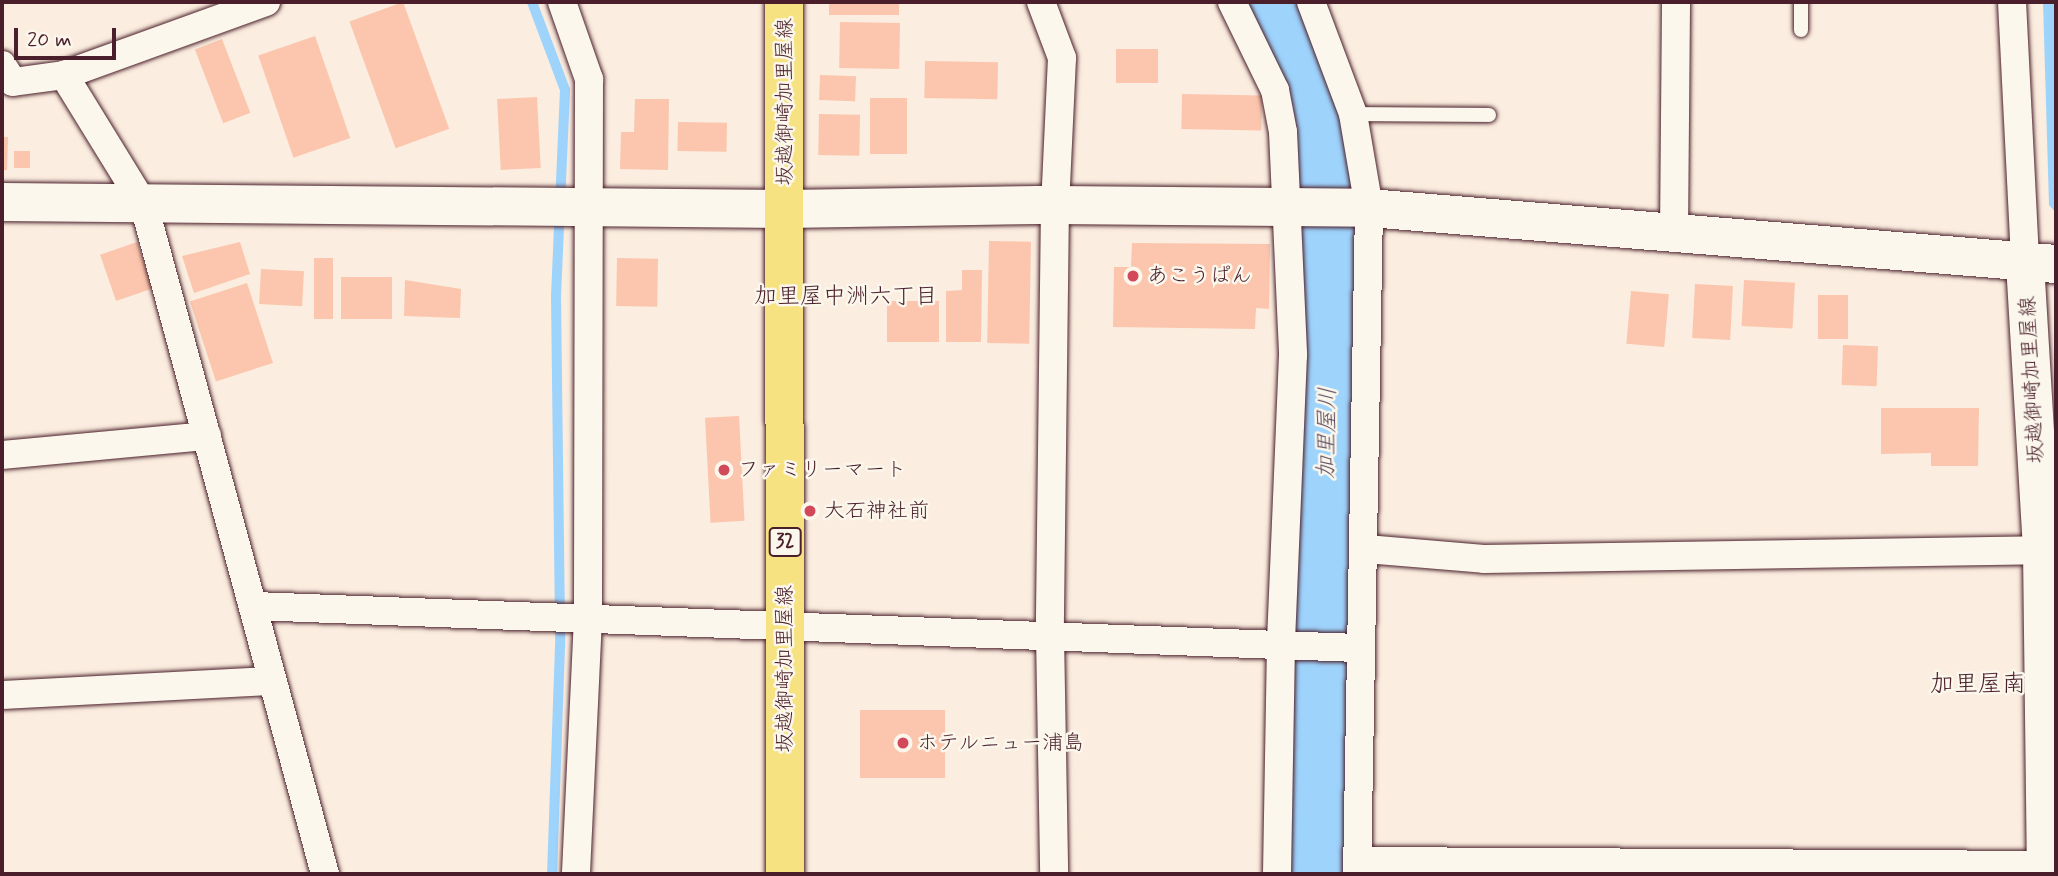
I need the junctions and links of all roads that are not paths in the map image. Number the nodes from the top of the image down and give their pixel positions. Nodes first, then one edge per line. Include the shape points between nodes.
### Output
1 (266, 2) edge
2 (562, 2) edge
3 (784, 2) edge
4 (1041, 2) edge
5 (1232, 2) edge
6 (1311, 2) edge
7 (1676, 2) edge
8 (1801, 2) edge
9 (2012, 2) edge
10 (1801, 30) dead end
11 (2, 65) edge
12 (64, 75) junction
13 (1353, 114) junction
14 (1489, 115) dead end
15 (2, 202) edge
16 (144, 205) junction
17 (1055, 205) junction
18 (573, 206) junction
19 (1292, 206) junction
20 (1362, 207) junction
21 (786, 209) junction
22 (1674, 234) junction
23 (2040, 264) edge
24 (206, 436) junction
25 (2, 454) edge
26 (1366, 549) junction
27 (2049, 550) edge
28 (254, 606) junction
29 (588, 618) junction
30 (785, 623) junction
31 (1050, 635) junction
32 (1281, 644) junction
33 (1359, 648) junction
34 (270, 681) junction
35 (2, 695) edge
36 (1358, 867) edge
37 (2049, 868) edge
38 (325, 874) edge
39 (576, 874) edge
40 (785, 874) edge
41 (1054, 874) edge
42 (1277, 874) edge

1 - 12 street
2 - 18 street via 589,79
3 - 21 main road, 坂越御崎加里屋線 / 32
4 - 17 street via 1062,58
5 - 19 street via 1275,90
6 - 13 street
7 - 22 street
8 - 10 lane
9 - 23 street
11 - 12 street via 13,82
12 - 16 street
13 - 14 lane
13 - 20 street
15 - 16 street
16 - 18 street
16 - 24 street
17 - 19 street
17 - 21 street
17 - 31 street
18 - 21 street
18 - 29 street
19 - 20 street
19 - 32 street via 1293,355
20 - 22 street
20 - 26 street
21 - 30 main road, 坂越御崎加里屋線 / 32
22 - 23 street
23 - 27 street, 坂越御崎加里屋線
24 - 25 street
24 - 28 street
26 - 27 street via 1485,559
26 - 33 street
27 - 37 street, 坂越御崎加里屋線
28 - 29 street
28 - 34 street
29 - 30 street
29 - 39 street
30 - 31 street
30 - 40 main road, 坂越御崎加里屋線 / 32
31 - 32 street
31 - 41 street
32 - 33 street
32 - 42 street
33 - 36 street
34 - 35 street
34 - 38 street
36 - 37 street

